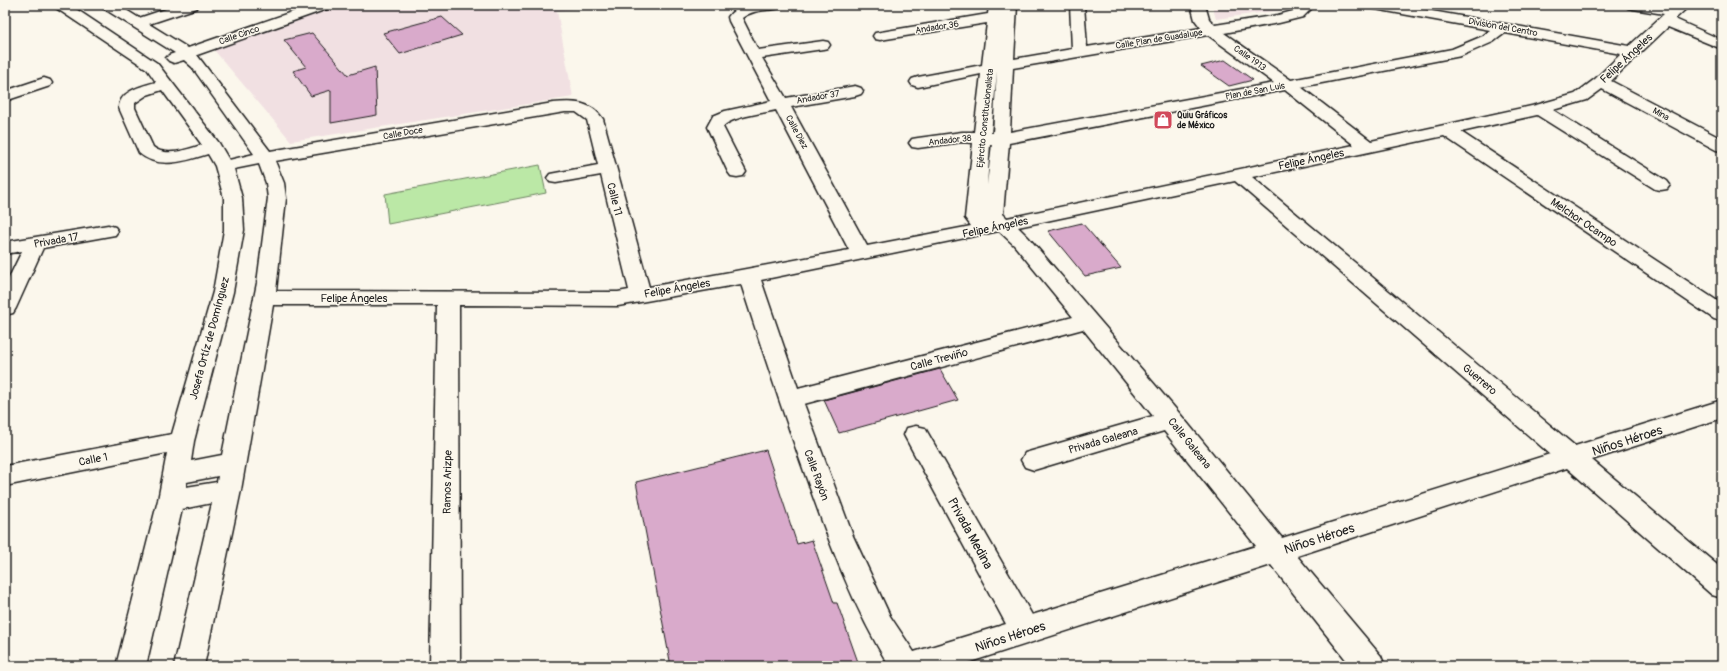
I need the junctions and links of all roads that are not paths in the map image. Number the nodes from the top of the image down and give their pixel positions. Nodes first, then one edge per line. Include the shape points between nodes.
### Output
1 (61, 5) edge
2 (108, 5) edge
3 (192, 5) edge
4 (325, 5) edge
5 (775, 5) edge
6 (1010, 5) edge
7 (1077, 5) edge
8 (1198, 5) edge
9 (1308, 5) edge
10 (1374, 5) edge
11 (1633, 5) edge
12 (995, 11) edge
13 (1675, 13) edge
14 (138, 23) junction
15 (1503, 27) junction
16 (1212, 31) junction
17 (880, 36) dead end
18 (822, 45) dead end
19 (1722, 46) edge
20 (1632, 51) junction
21 (186, 53) junction
22 (1080, 53) junction
23 (753, 55) junction
24 (1006, 65) junction
25 (152, 66) junction
26 (990, 69) junction
27 (918, 82) dead end
28 (1601, 82) junction
29 (44, 83) dead end
30 (166, 84) junction
31 (1288, 85) junction
32 (855, 91) dead end
33 (5, 96) edge
34 (781, 104) junction
35 (583, 108) joint
36 (1540, 109) junction
37 (1446, 130) junction
38 (982, 137) junction
39 (1001, 138) junction
40 (918, 143) dead end
41 (1722, 146) edge
42 (1368, 147) junction
43 (213, 148) junction
44 (265, 157) junction
45 (224, 166) junction
46 (608, 168) junction
47 (737, 172) dead end
48 (1238, 174) junction
49 (556, 178) dead end
50 (1661, 185) dead end
51 (989, 222) junction
52 (108, 231) dead end
53 (35, 244) junction
54 (5, 248) edge
55 (858, 248) junction
56 (749, 276) junction
57 (639, 289) junction
58 (265, 291) junction
59 (448, 298) junction
60 (5, 308) edge
61 (1722, 314) edge
62 (1088, 320) junction
63 (790, 399) junction
64 (1722, 409) edge
65 (1172, 420) junction
66 (916, 435) dead end
67 (182, 441) junction
68 (1572, 457) junction
69 (1034, 460) dead end
70 (233, 463) junction
71 (176, 474) junction
72 (5, 476) edge
73 (228, 490) junction
74 (171, 500) junction
75 (1276, 551) junction
76 (1722, 586) edge
77 (1025, 631) junction
78 (131, 666) edge
79 (189, 666) edge
80 (445, 666) edge
81 (906, 666) edge
82 (915, 666) edge
83 (1370, 666) edge

1 - 25 street, Josefa Ortíz de Domínguez
2 - 14 street
3 - 14 street
4 - 21 street, Calle Cinco
5 - 23 street, Calle Diez via 739,12 735,17
6 - 24 street, Ejército Constitucionalista
7 - 22 street
8 - 16 street, Calle 1913 via 1202,20
9 - 16 street, Calle Plan de Guadalupe via 1298,14
10 - 15 street, División del Centro
11 - 13 street
12 - 17 street, Andador 36
12 - 26 street, Ejército Constitucionalista
13 - 19 street
13 - 20 street, Felipe Ángeles
14 - 21 street
15 - 20 street, División del Centro
15 - 31 street, Plan de San Luis via 1488,38 1456,53
16 - 22 street, Calle Plan de Guadalupe
16 - 31 street, Calle 1913
18 - 23 street
20 - 28 street, Felipe Ángeles
21 - 25 street, Calle Cinco
21 - 44 street via 204,72
22 - 24 street, Calle Plan de Guadalupe
23 - 34 street, Calle Diez
24 - 26 street, Calle Plan de Guadalupe
24 - 39 street, Ejército Constitucionalista
25 - 30 street, Josefa Ortíz de Domínguez
26 - 27 street
26 - 38 street, Ejército Constitucionalista
28 - 36 street, Felipe Ángeles via 1582,97
28 - 41 street, Mina
29 - 33 street
30 - 43 street, Josefa Ortíz de Domínguez
30 - 43 street via 141,92 127,101 127,108 148,154 166,158
31 - 39 street, Plan de San Luis
31 - 42 street, Calle 1913
32 - 34 street, Andador 37
34 - 47 street, Andador 37 via 719,120 715,127
34 - 55 street, Calle Diez
35 - 44 street, Calle Doce via 553,108
35 - 46 street, Calle 11 via 595,119
36 - 37 street, Felipe Ángeles
36 - 50 street
37 - 42 street, Felipe Ángeles
37 - 61 street, Melchor Ocampo
38 - 39 street, Plan de San Luis
38 - 40 street, Andador 38
38 - 51 street, Ejército Constitucionalista
39 - 51 street, Ejército Constitucionalista
42 - 48 street, Felipe Ángeles
43 - 45 street, Josefa Ortíz de Domínguez
44 - 45 street, Calle Doce
44 - 58 street via 275,183 277,198
45 - 67 street, Josefa Ortíz de Domínguez via 233,198 234,230 223,292
46 - 49 street
46 - 57 street, Calle 11
48 - 51 street, Felipe Ángeles
48 - 68 street, Guerrero
51 - 55 street, Felipe Ángeles
51 - 62 street, Calle Galeana via 1021,241
52 - 53 street, Privada 17
53 - 54 street, Privada 17
53 - 60 street
55 - 56 street, Felipe Ángeles
55 - 57 street, Felipe Ángeles
56 - 57 street, Felipe Ángeles
56 - 63 street, Calle Rayón
57 - 58 street, Felipe Ángeles via 602,286
57 - 59 street, Felipe Ángeles via 618,299 602,300
58 - 59 street, Felipe Ángeles
58 - 70 street
59 - 80 street, Ramos Arizpe
62 - 63 street, Calle Treviño
62 - 65 street, Calle Galeana
63 - 81 street, Calle Rayón via 840,536 880,625
64 - 68 street, Niños Héroes
65 - 69 street, Privada Galeana
65 - 75 street, Calle Galeana
66 - 77 street, Privada Medina
67 - 71 street, Josefa Ortíz de Domínguez
67 - 72 street, Calle 1
68 - 75 street, Niños Héroes
68 - 76 street, Guerrero
70 - 71 street
70 - 73 street
71 - 74 street, Josefa Ortíz de Domínguez
73 - 74 street
73 - 79 street
74 - 78 street, Josefa Ortíz de Domínguez
75 - 77 street, Niños Héroes
75 - 83 street, Calle Galeana
77 - 82 street, Niños Héroes

